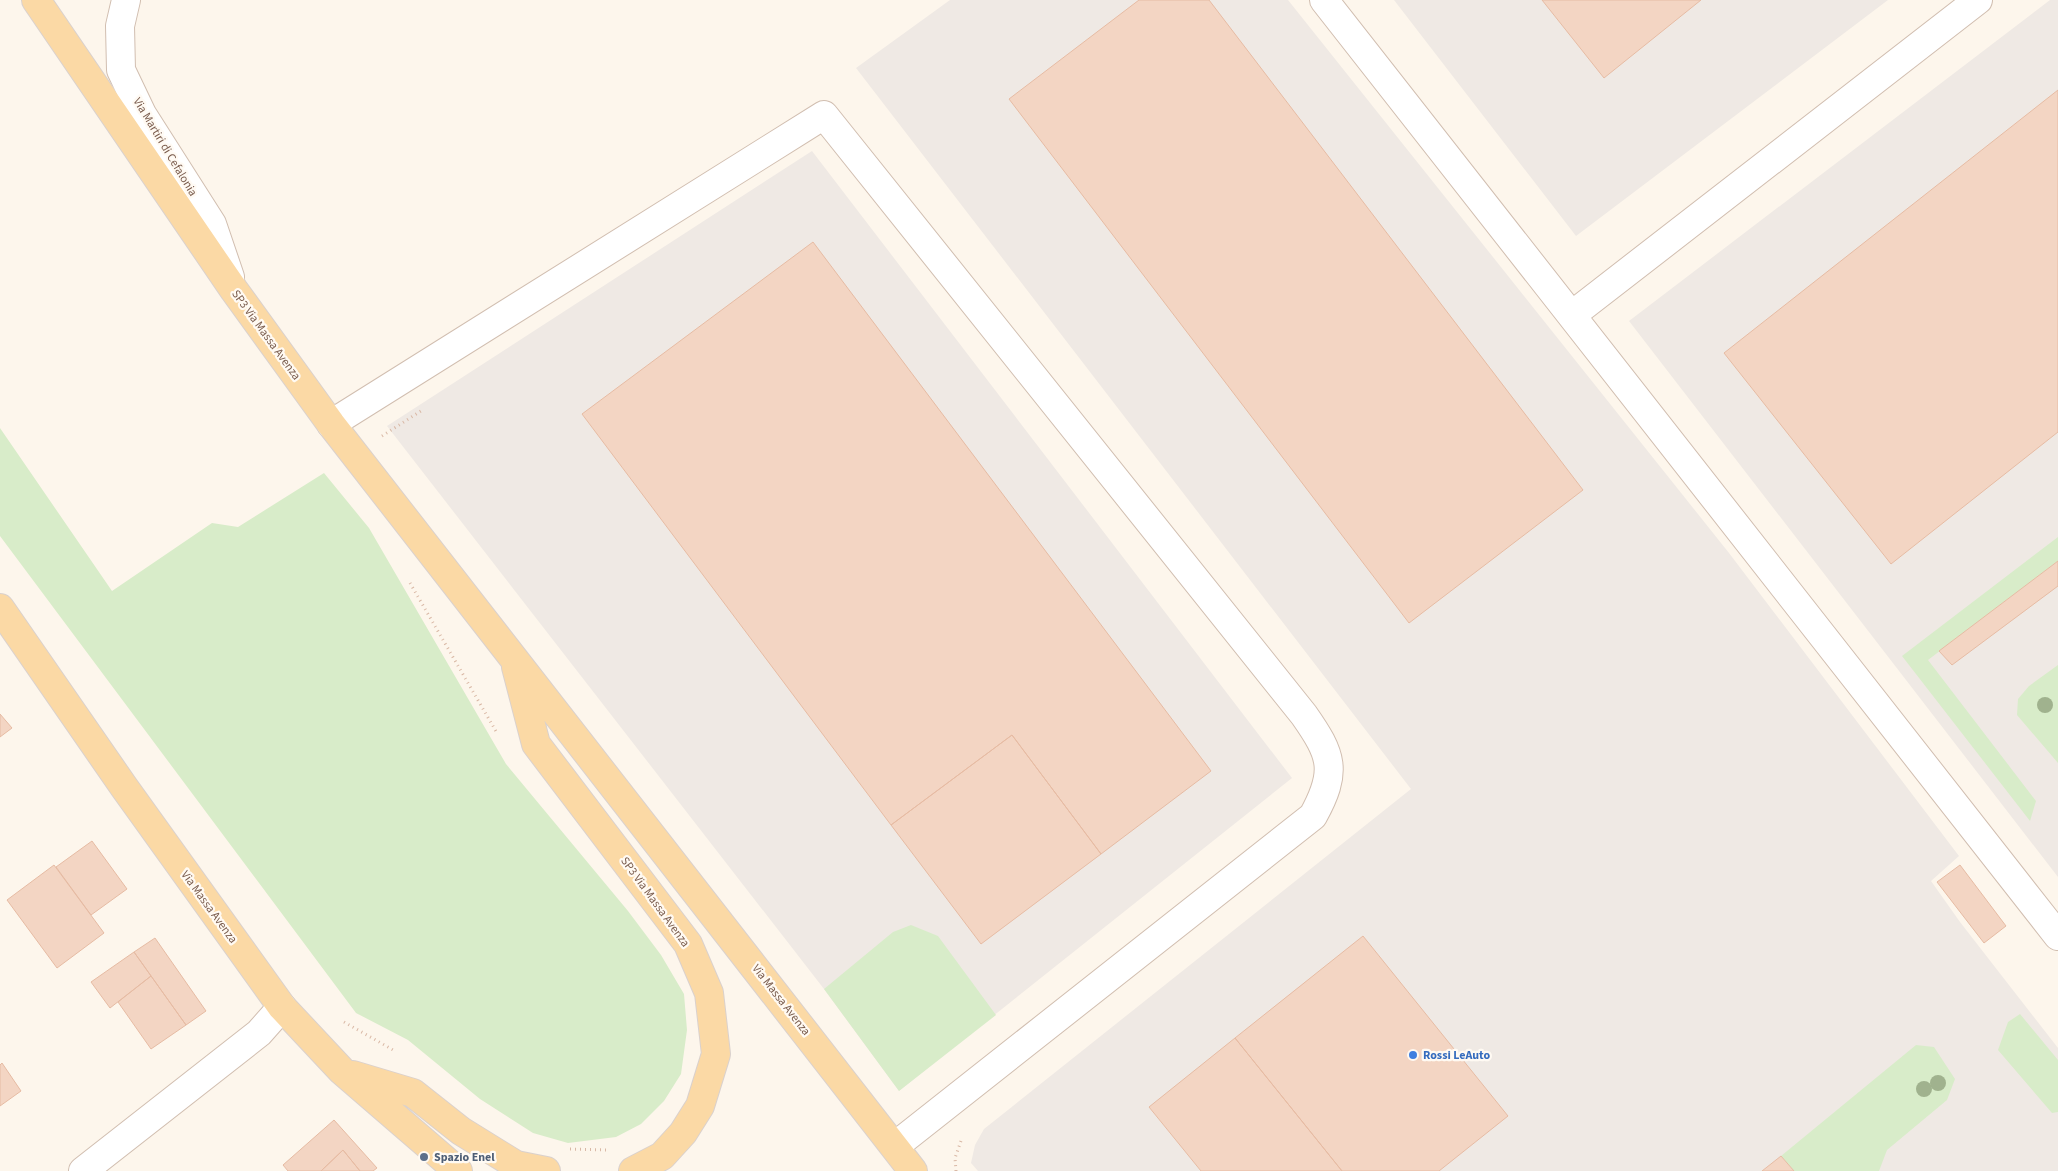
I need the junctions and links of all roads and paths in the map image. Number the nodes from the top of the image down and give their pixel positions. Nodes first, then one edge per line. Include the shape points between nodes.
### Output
1 (36, 0) edge
2 (126, 0) edge
3 (1324, 0) edge
4 (1978, 0) edge
5 (234, 290) junction
6 (1572, 315) junction
7 (331, 424) junction
8 (408, 581) dead end
9 (3, 619) edge
10 (514, 657) junction
11 (502, 741) dead end
12 (649, 830) joint
13 (2058, 936) edge
14 (282, 1007) junction
15 (341, 1020) dead end
16 (401, 1054) dead end
17 (342, 1071) junction
18 (968, 1133) dead end
19 (895, 1146) junction
20 (567, 1148) dead end
21 (615, 1148) dead end
22 (84, 1171) edge
23 (431, 1171) edge
24 (458, 1171) edge
25 (546, 1171) edge
26 (633, 1171) edge
27 (913, 1171) edge
28 (956, 1171) edge

1 - 5 main road, SP3 Via Massa Avenza
2 - 5 street, Via Martiri di Cefalonia via 120,26 121,70 142,114 212,224
3 - 6 street
4 - 6 street
5 - 7 main road, SP3 Via Massa Avenza
6 - 13 street
7 - 10 main road, SP3 Via Massa Avenza
7 - 19 street via 824,115 1304,715 1322,740 1329,764 1323,798 1313,816
8 - 11 path
9 - 14 main road, Via Massa Avenza
10 - 12 main road, SP3 Via Massa Avenza
10 - 26 main road, SP3 Via Massa Avenza via 536,744 688,944 709,993 716,1054 700,1106 683,1133 662,1156
12 - 19 main road, Via Massa Avenza
14 - 17 main road, Via Massa Avenza
14 - 22 street via 258,1033
15 - 16 path
17 - 23 main road via 381,1126
17 - 24 main road, Via Massa Avenza
17 - 25 main road via 413,1093 460,1131 516,1165
18 - 28 path via 961,1139 955,1158
19 - 27 main road, Via Massa Avenza
20 - 21 path

